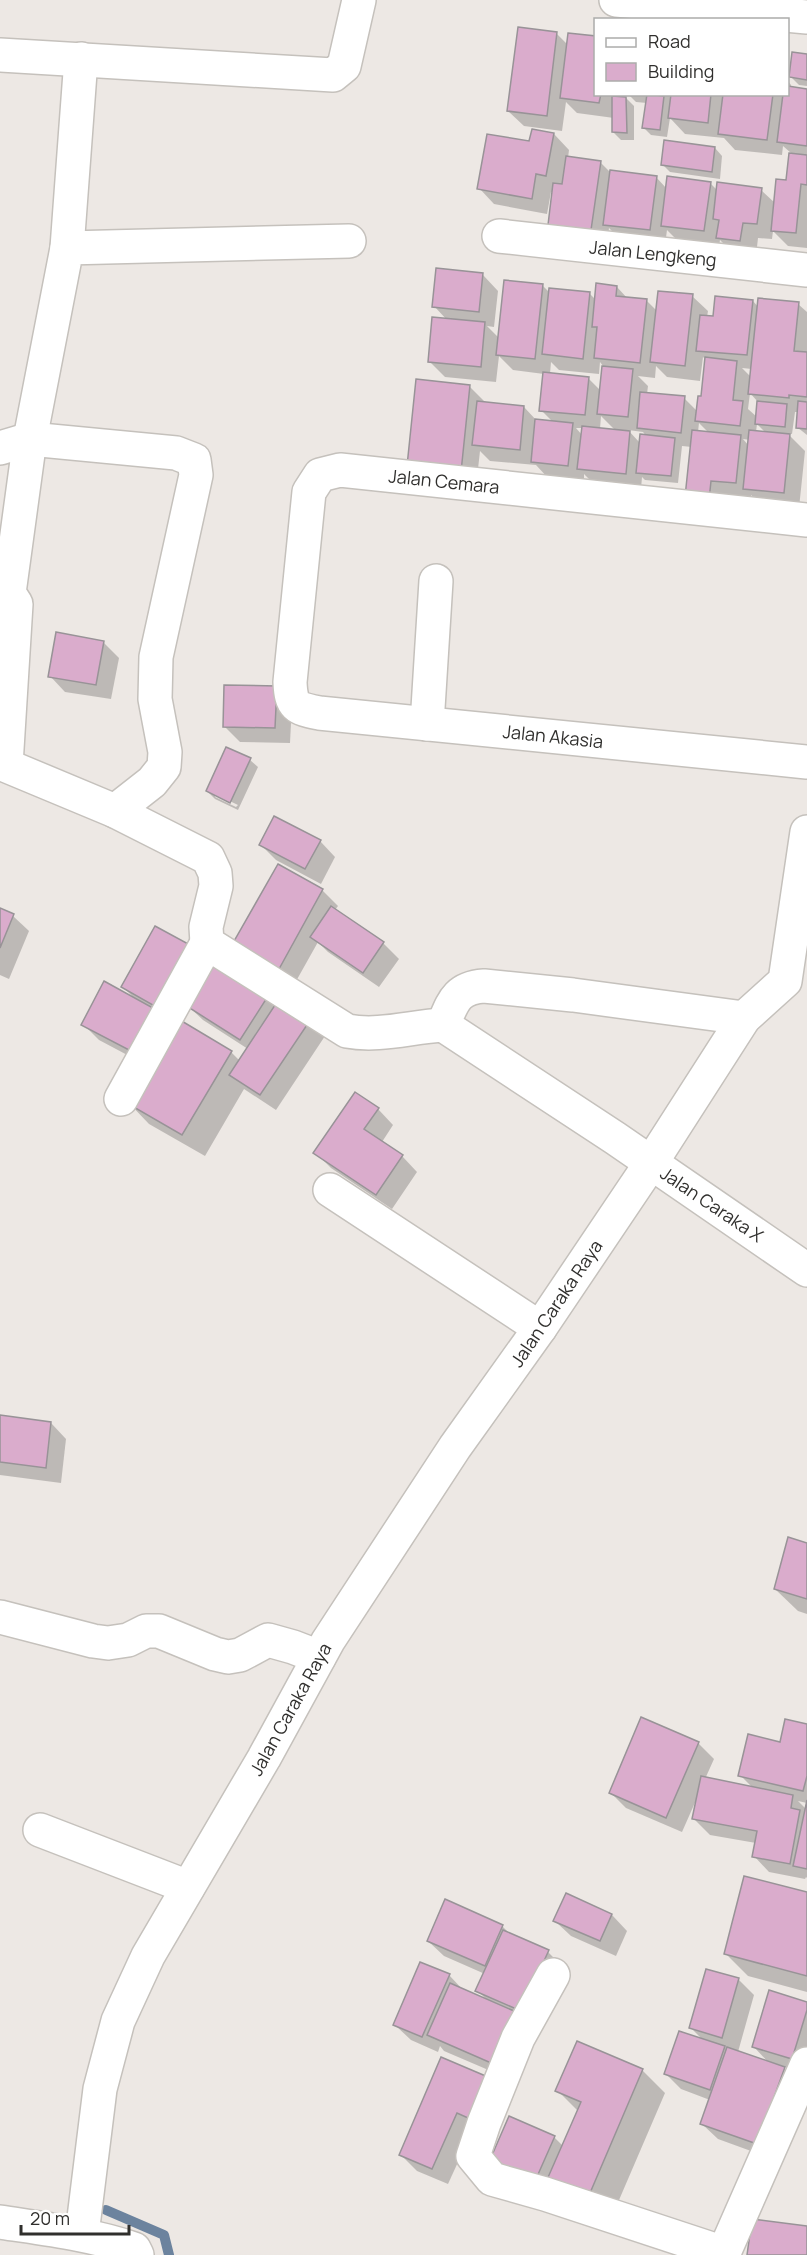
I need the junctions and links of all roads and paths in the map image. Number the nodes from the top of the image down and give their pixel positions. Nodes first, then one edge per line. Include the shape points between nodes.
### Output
1 (359, 0) edge
2 (616, 0) edge
3 (807, 17) edge
4 (0, 55) edge
5 (81, 59) junction
6 (498, 236) dead end
7 (349, 241) dead end
8 (67, 248) junction
9 (807, 270) edge
10 (15, 443) edge
11 (807, 520) edge
12 (436, 581) dead end
13 (299, 708) joint
14 (428, 724) junction
15 (807, 762) edge
16 (3, 764) edge
17 (116, 811) junction
18 (807, 832) edge
19 (207, 943) junction
20 (796, 982) edge
21 (744, 1018) junction
22 (443, 1025) junction
23 (121, 1099) dead end
24 (651, 1163) junction
25 (330, 1190) dead end
26 (807, 1270) edge
27 (540, 1328) junction
28 (0, 1617) edge
29 (319, 1657) junction
30 (40, 1830) dead end
31 (188, 1887) junction
32 (553, 1975) dead end
33 (807, 2064) edge
34 (0, 2222) edge
35 (82, 2234) junction
36 (724, 2254) edge
37 (137, 2255) edge

1 - 5 street via 344,66 333,75
2 - 3 street
4 - 5 street
5 - 8 street
6 - 9 street, Jalan Lengkeng
7 - 8 street
8 - 10 street
10 - 16 street via 9,593 16,604 16,615
10 - 17 street via 176,453 194,460 196,475 156,657 155,699 164,767
11 - 13 street, Jalan Cemara via 340,470 320,475 309,492 290,682 290,698
12 - 14 street
13 - 14 street, Jalan Akasia
14 - 15 street, Jalan Akasia
16 - 17 street
17 - 19 street via 208,858 216,886 206,927
18 - 20 street, Jalan Caraka Raya
19 - 22 street via 346,1031 384,1034
19 - 23 street
20 - 21 street, Jalan Caraka Raya
21 - 22 street via 484,986 469,987 455,998
21 - 24 street, Jalan Caraka Raya
22 - 24 street
24 - 26 street, Jalan Caraka X
24 - 27 street, Jalan Caraka Raya
25 - 27 street
27 - 29 street, Jalan Caraka Raya via 454,1447
28 - 29 street via 93,1641 121,1642 146,1630 159,1631 228,1657 268,1640
29 - 31 street, Jalan Caraka Raya
30 - 31 street
31 - 35 street, Jalan Caraka Raya via 148,1956 118,2021 100,2089
32 - 36 street via 518,2038 473,2156 492,2179
33 - 36 street
34 - 35 street
35 - 37 street via 134,2249

